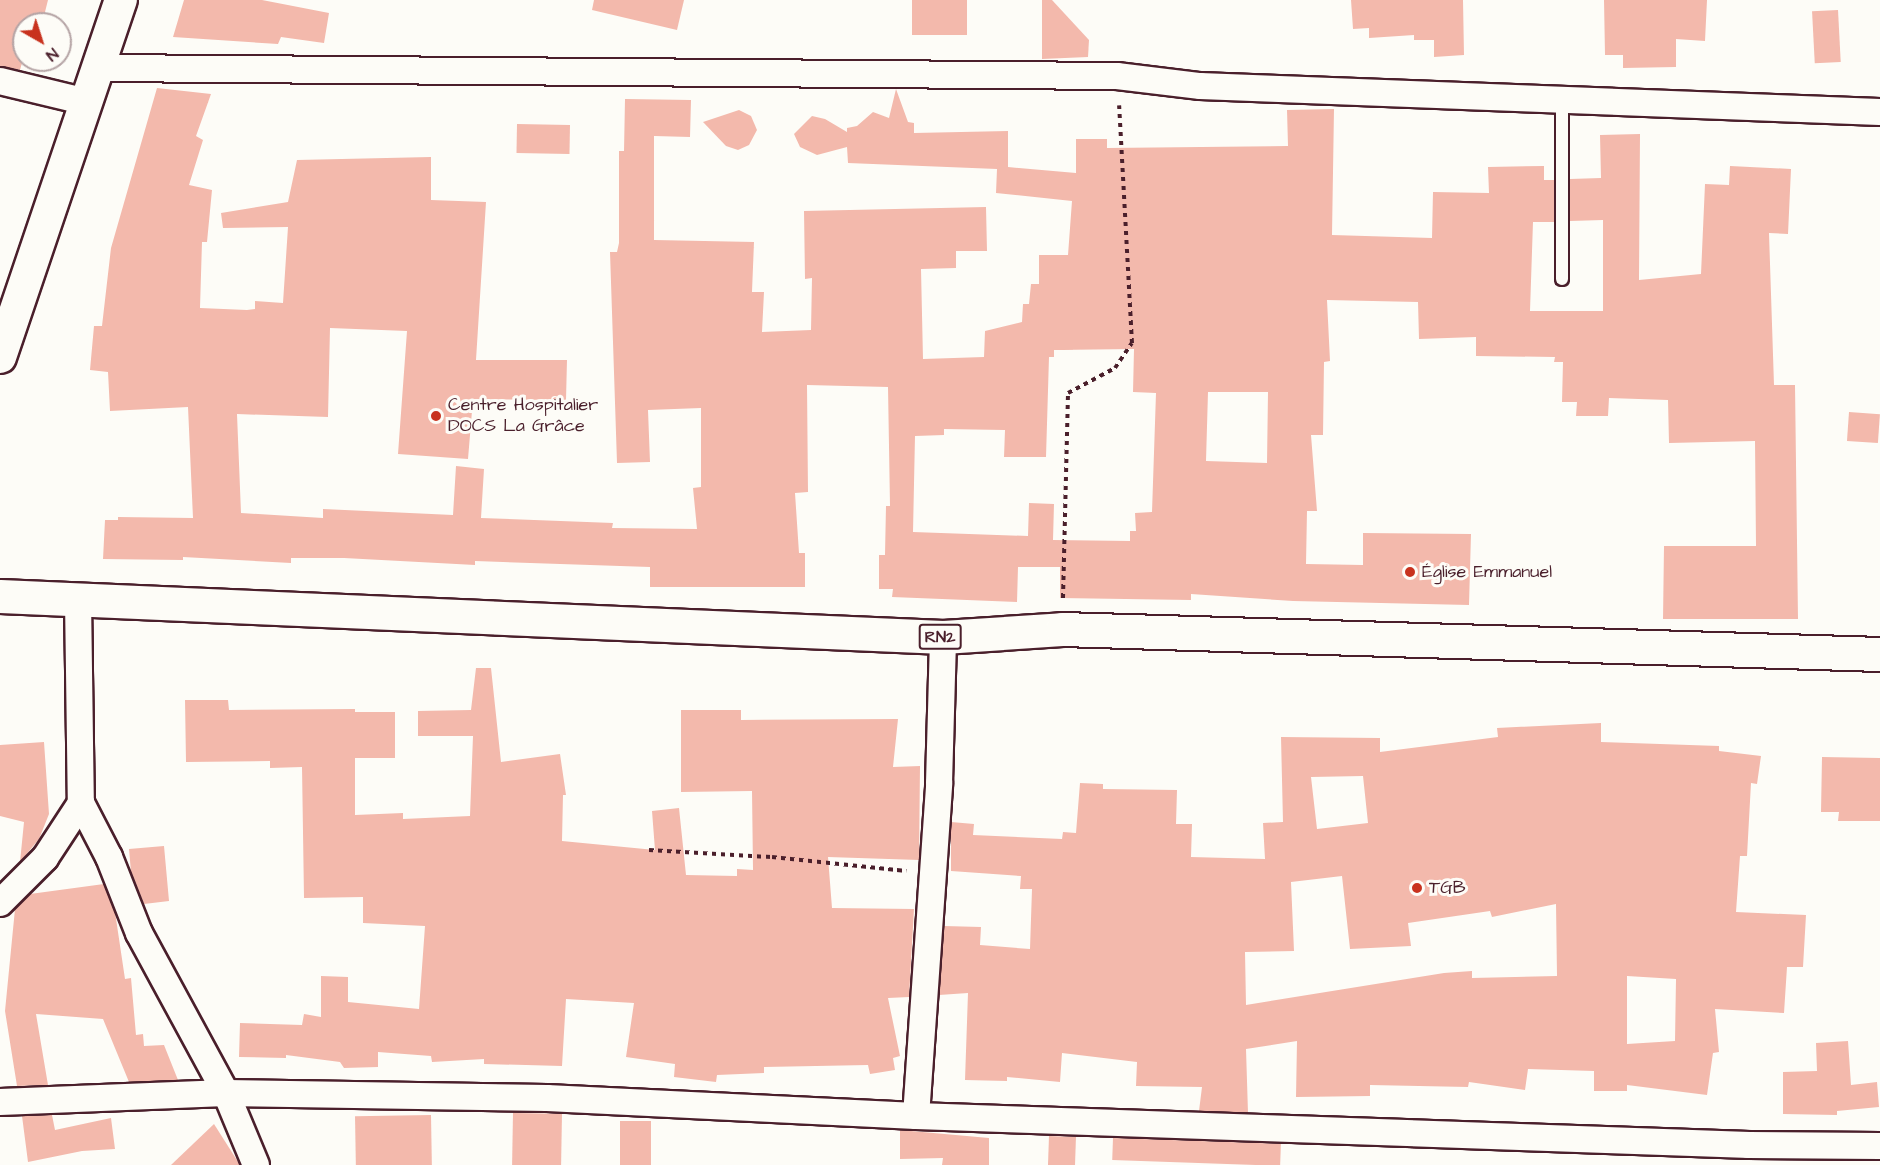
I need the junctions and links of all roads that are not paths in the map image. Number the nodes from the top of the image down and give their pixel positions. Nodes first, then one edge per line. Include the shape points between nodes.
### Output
1 (121, 0) edge
2 (100, 68) junction
3 (0, 81) edge
4 (1562, 100) junction
5 (87, 102) junction
6 (1880, 112) edge
7 (1562, 279) dead end
8 (0, 357) edge
9 (0, 596) edge
10 (78, 598) junction
11 (943, 637) junction
12 (1880, 654) edge
13 (81, 803) junction
14 (0, 903) edge
15 (226, 1094) junction
16 (0, 1102) edge
17 (915, 1116) junction
18 (1880, 1146) edge
19 (256, 1165) edge

1 - 2 street
2 - 4 street via 1117,76 1200,86
2 - 5 street
3 - 5 street
4 - 6 street
4 - 7 lane
5 - 8 street
9 - 10 highway, RN2
10 - 11 highway, RN2
10 - 13 street
11 - 12 highway, RN2 via 1062,629
11 - 17 street via 939,783
13 - 14 street via 45,858
13 - 15 street via 109,857 139,933
15 - 16 street
15 - 17 street via 547,1098
15 - 19 street
17 - 18 street via 1749,1145

